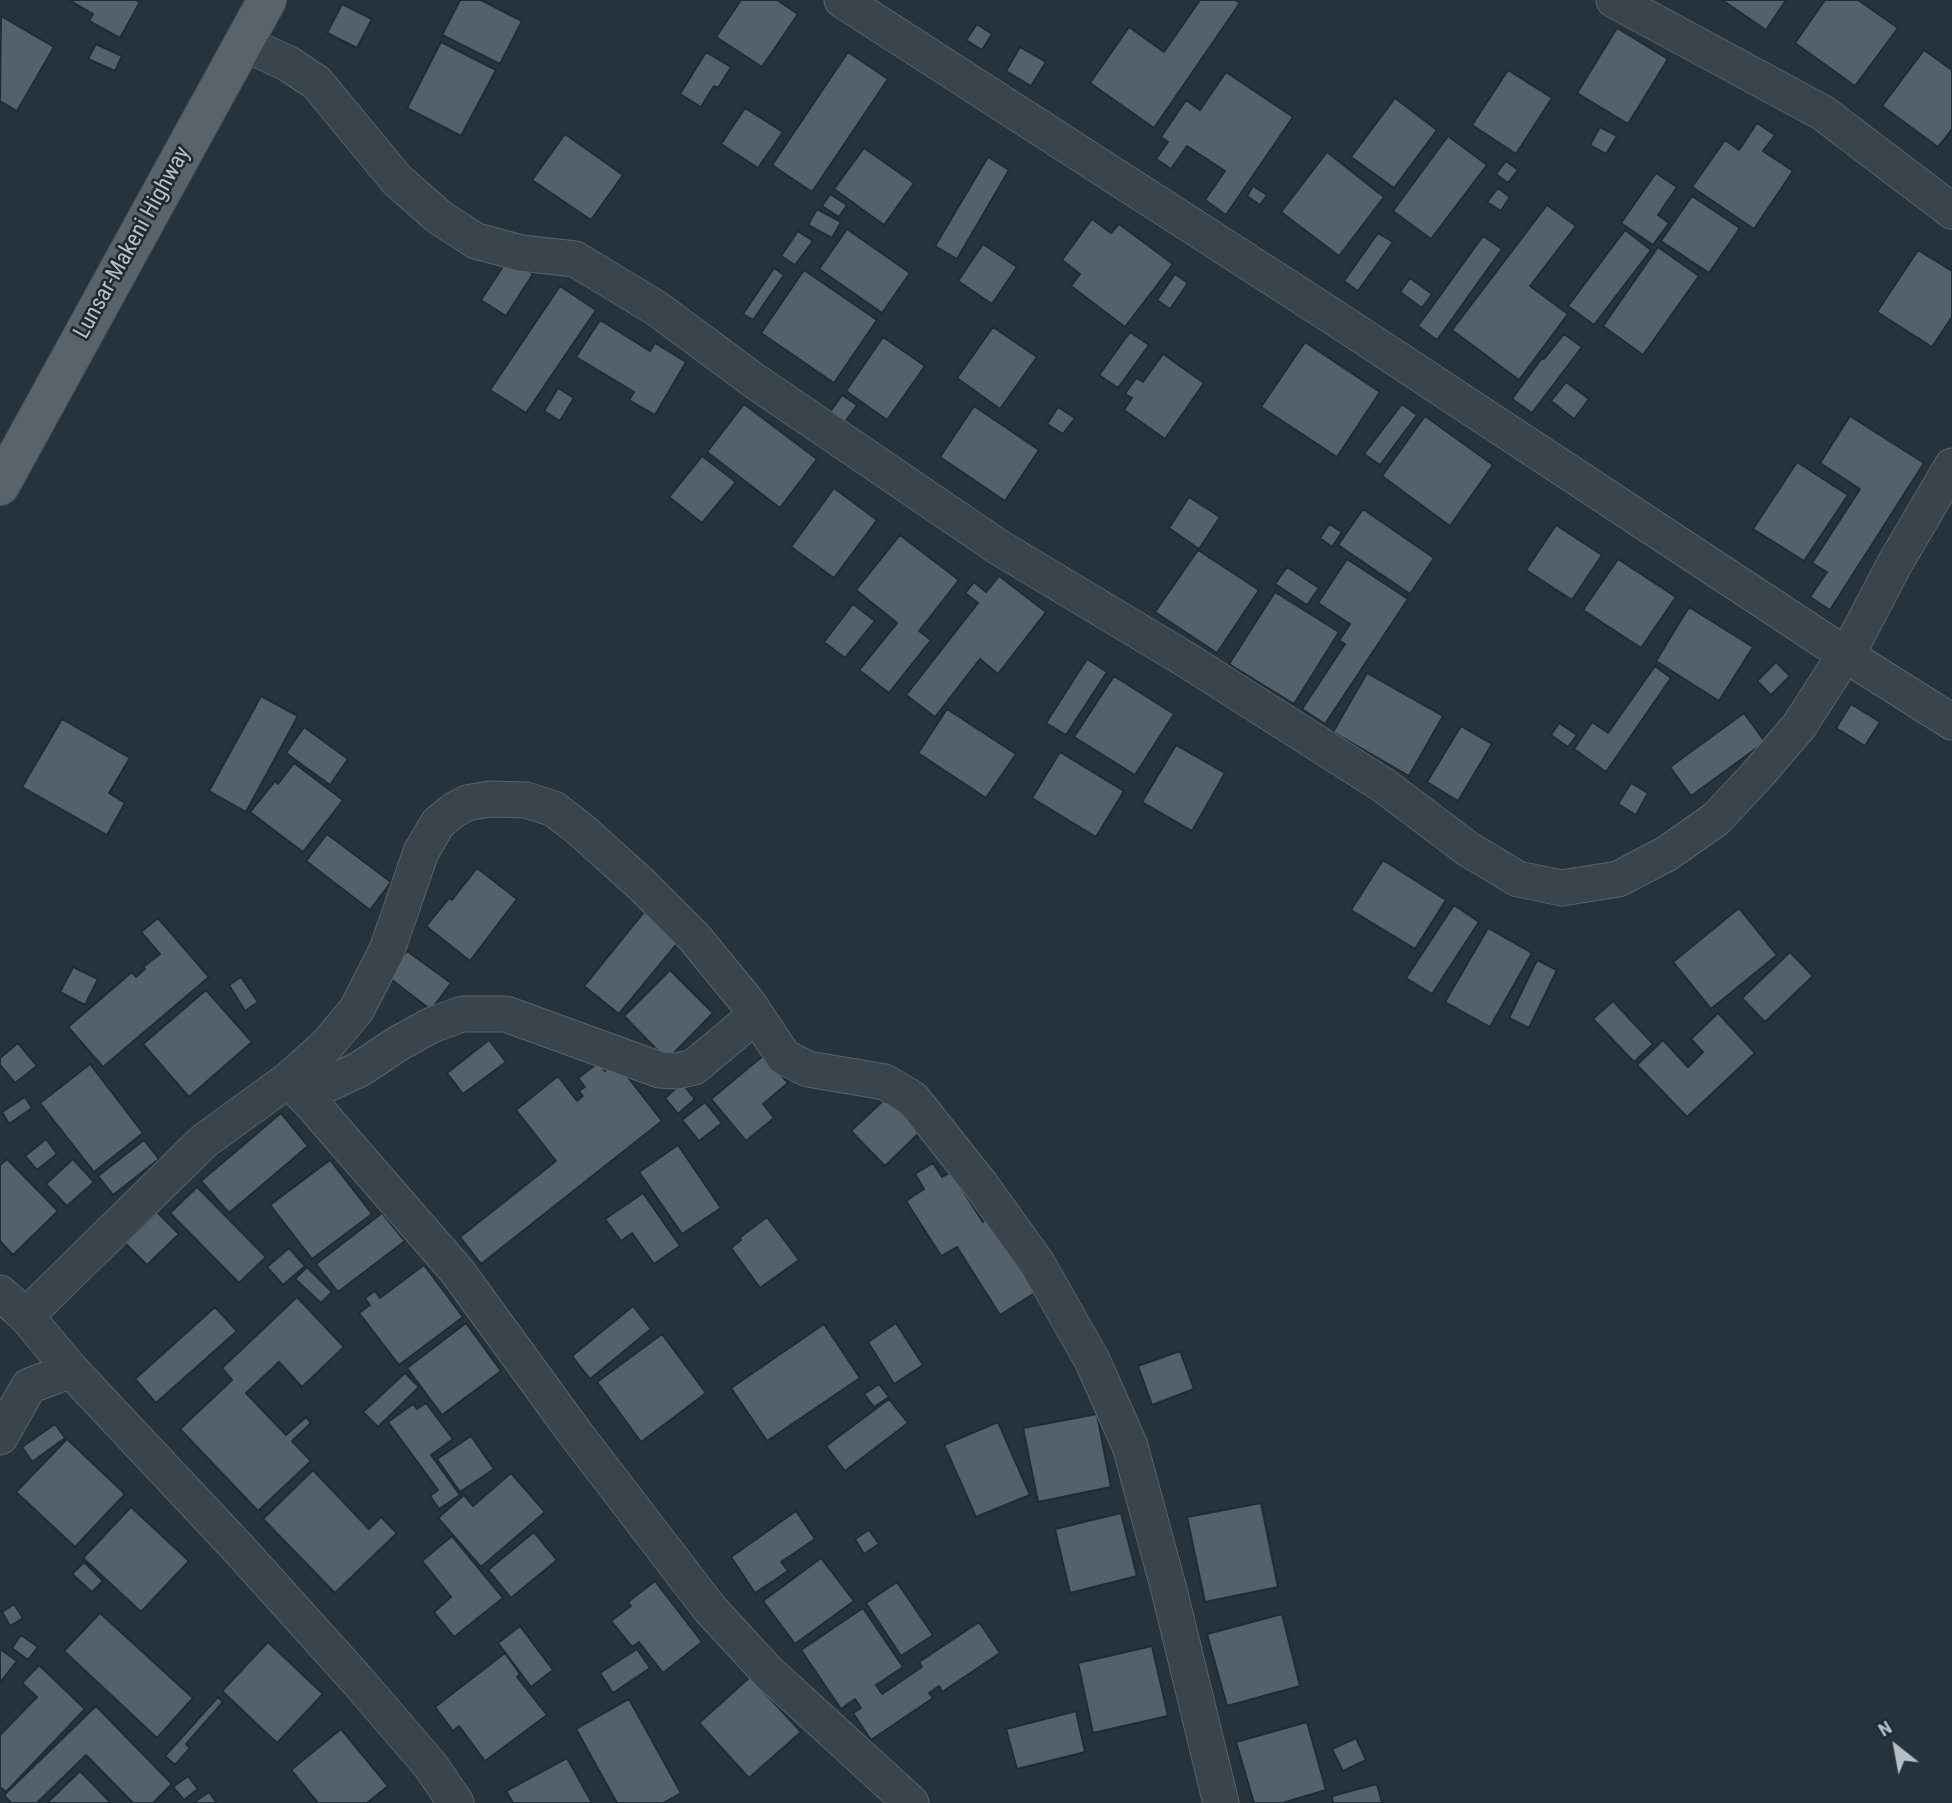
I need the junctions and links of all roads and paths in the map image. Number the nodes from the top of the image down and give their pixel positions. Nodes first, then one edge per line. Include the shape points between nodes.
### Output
1 (267, 0) edge
2 (842, 0) edge
3 (1614, 0) edge
4 (243, 43) junction
5 (1952, 211) edge
6 (1952, 466) edge
7 (0, 486) edge
8 (1846, 655) junction
9 (1952, 722) edge
10 (756, 1015) junction
11 (295, 1086) junction
12 (0, 1293) edge
13 (26, 1316) junction
14 (71, 1370) junction
15 (0, 1437) edge
16 (456, 1803) edge
17 (911, 1803) edge
18 (1221, 1803) edge

1 - 4 main road, Lunsar-Makeni Highway
2 - 8 street
3 - 5 street via 1823,113
4 - 7 main road, Lunsar-Makeni Highway
4 - 8 street via 317,83 397,180 457,229 476,241 522,253 575,259 656,308 1000,548 1372,778 1468,849 1518,879 1562,888 1618,878 1666,854 1716,819 1758,774 1799,726
6 - 8 street
8 - 9 street
10 - 11 street via 694,1067 677,1071 660,1070 506,1014 462,1014 432,1024 328,1084
10 - 11 street via 694,937 581,830 554,809 526,800 489,799 467,803 438,823 421,852 387,950 357,1009
10 - 18 street via 784,1057 808,1069 885,1082 913,1099 1037,1264 1092,1360 1130,1446
11 - 13 street via 204,1141
11 - 17 street via 457,1271 710,1609 768,1672
12 - 13 street
13 - 14 street
14 - 15 street via 29,1386
14 - 16 street via 357,1680 430,1765

